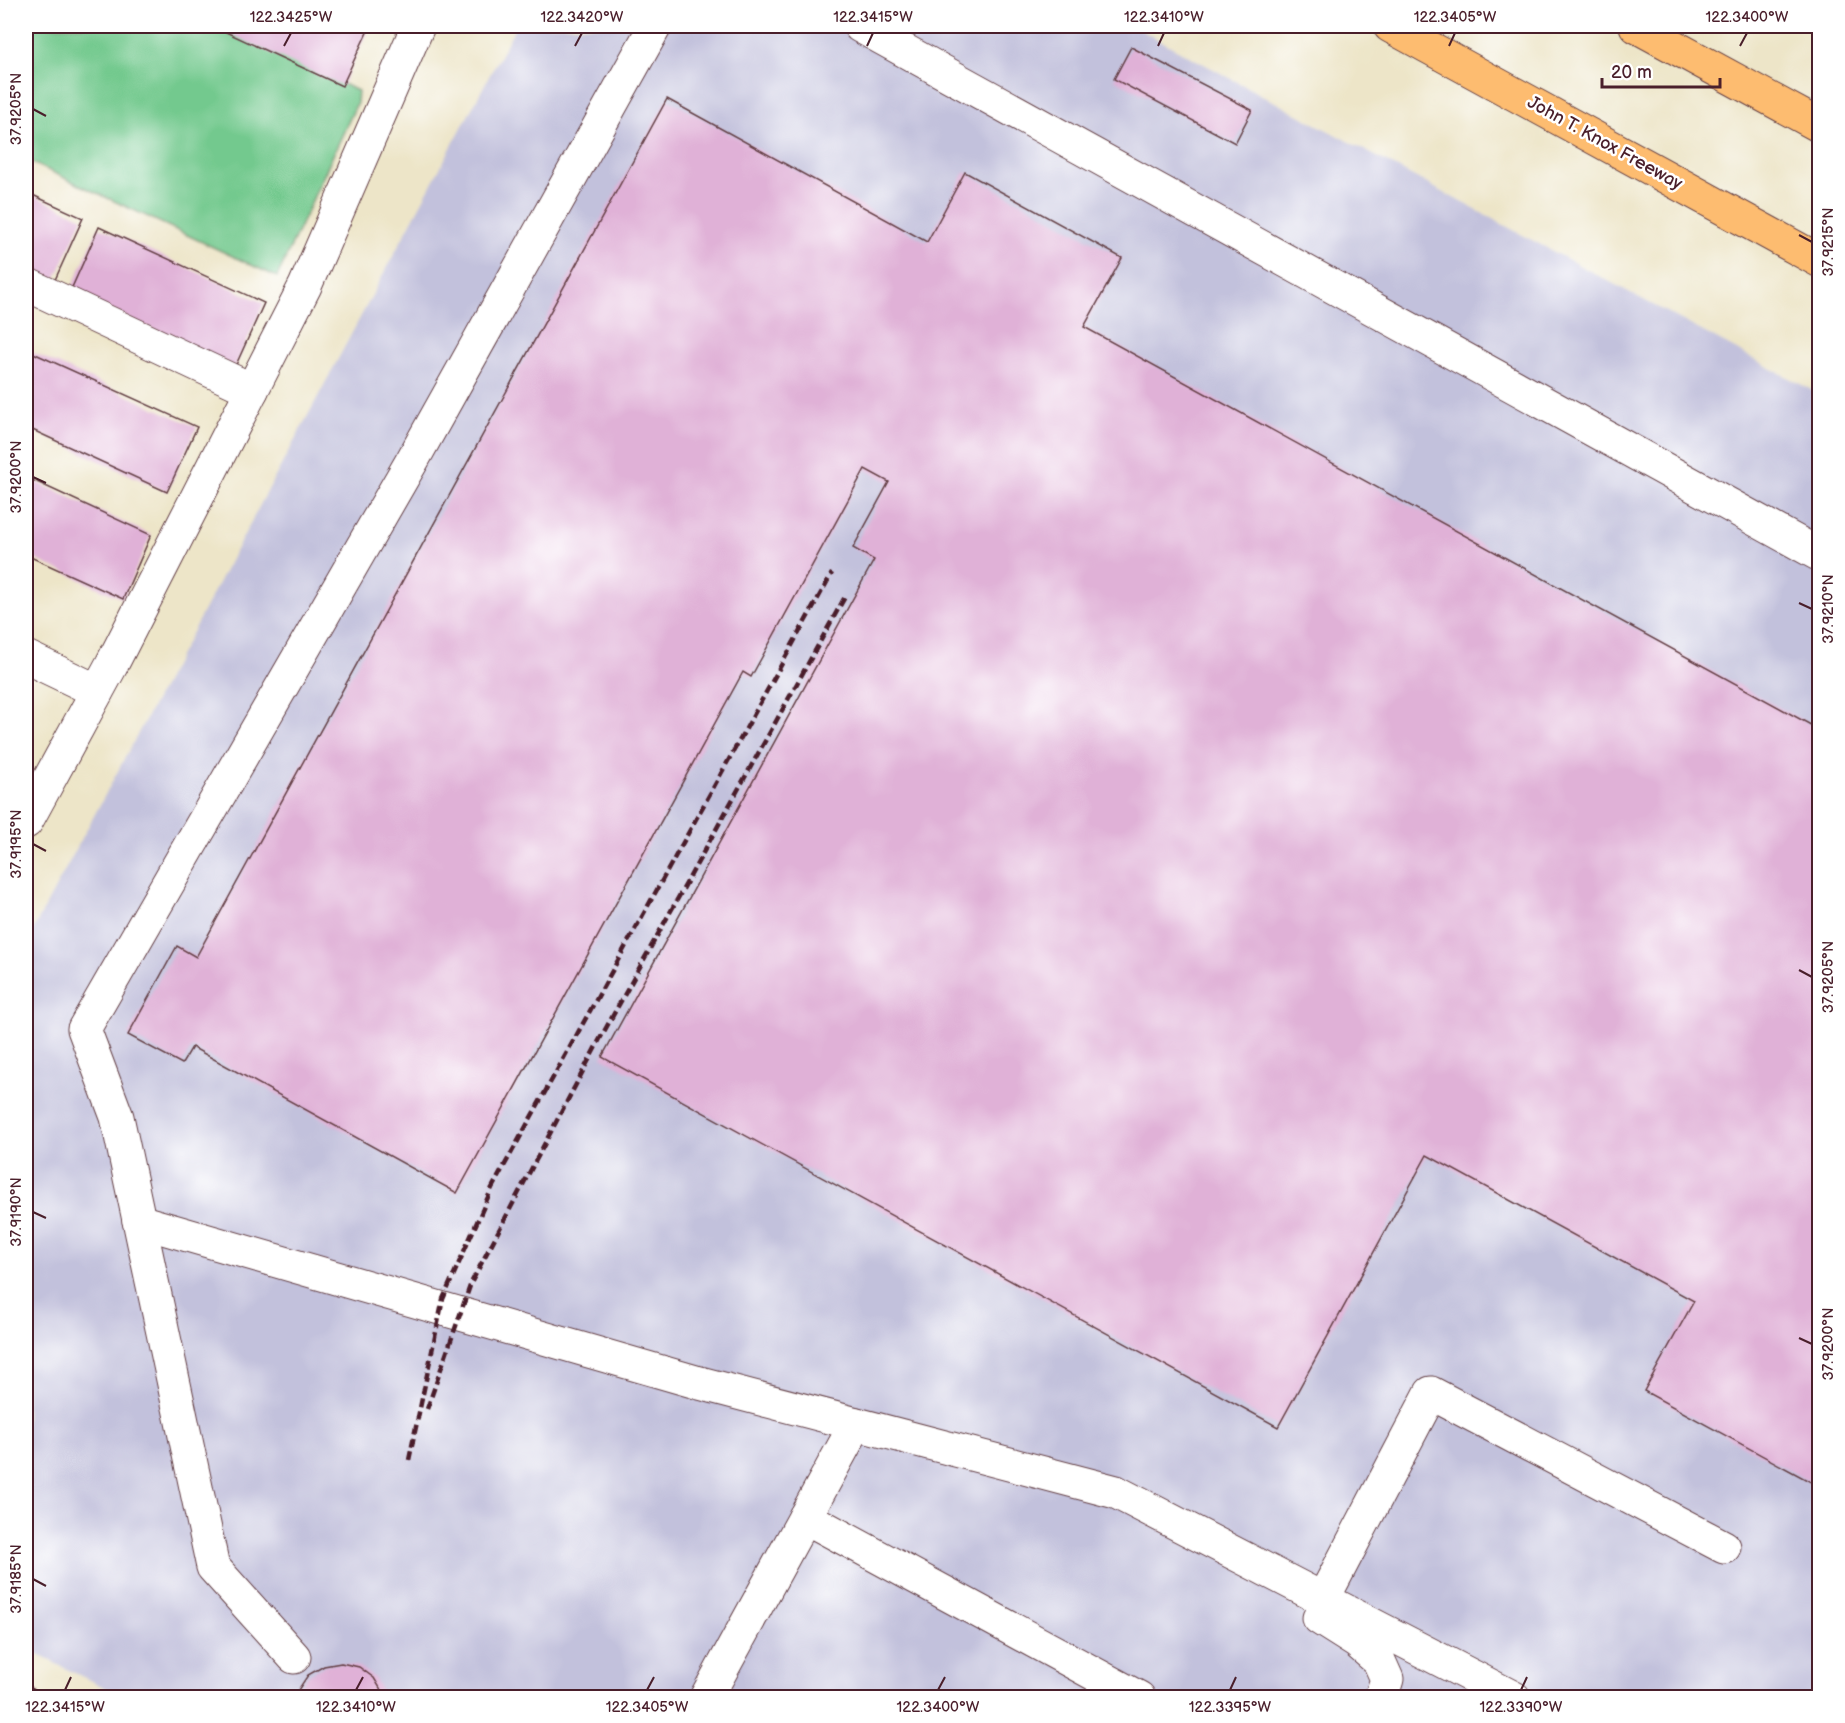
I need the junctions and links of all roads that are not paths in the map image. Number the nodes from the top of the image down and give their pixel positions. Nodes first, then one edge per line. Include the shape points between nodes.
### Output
1 (417, 26) edge
2 (655, 26) edge
3 (860, 26) edge
4 (1390, 26) edge
5 (1636, 26) edge
6 (1820, 126) edge
7 (1820, 261) edge
8 (26, 284) edge
9 (252, 390) junction
10 (1820, 555) edge
11 (26, 657) edge
12 (97, 691) junction
13 (26, 822) edge
14 (139, 1221) junction
15 (856, 1424) junction
16 (1116, 1492) junction
17 (805, 1517) junction
18 (1724, 1547) dead end
19 (1323, 1599) junction
20 (294, 1657) dead end
21 (706, 1698) edge
22 (1139, 1698) edge
23 (1381, 1698) edge
24 (1514, 1698) edge

1 - 9 street via 305,286
2 - 14 street via 406,471 84,1029 117,1117
3 - 10 street
4 - 7 highway, John T. Knox Freeway
5 - 6 highway
8 - 9 street
9 - 12 street
11 - 12 street
12 - 13 street
14 - 15 street via 696,1382
14 - 20 street via 213,1568
15 - 16 street
15 - 17 street
16 - 19 street
16 - 23 street via 1357,1642 1379,1661 1387,1679
17 - 21 street
17 - 22 street
18 - 19 street via 1431,1394
19 - 24 street

